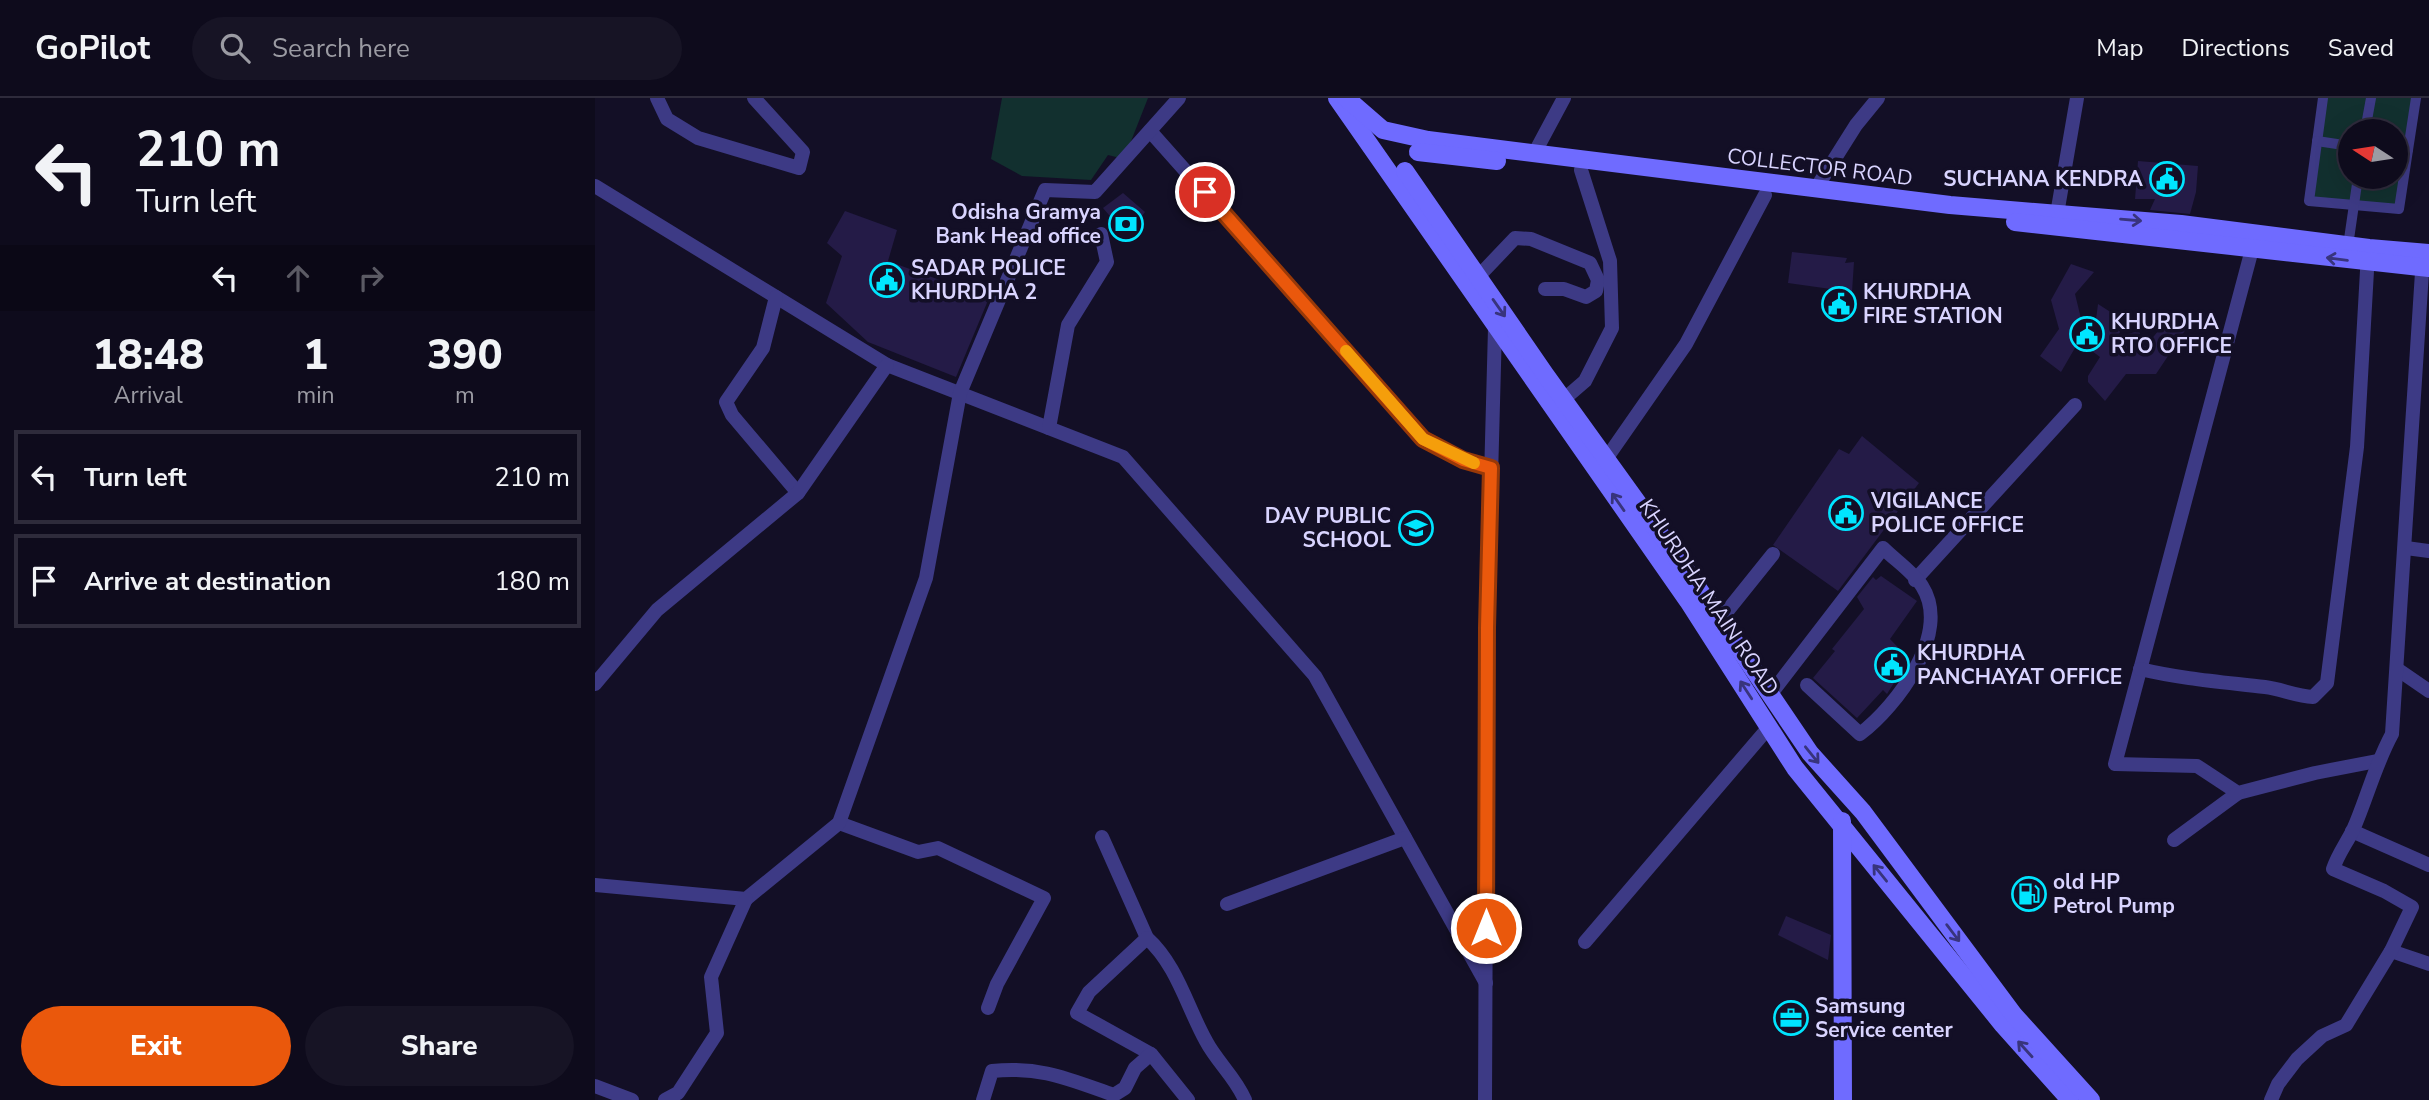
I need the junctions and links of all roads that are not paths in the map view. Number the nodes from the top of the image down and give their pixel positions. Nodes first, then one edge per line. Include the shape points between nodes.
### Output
1 (657, 98) edge
2 (754, 98) edge
3 (1179, 98) edge
4 (1337, 98) edge
5 (1346, 98) edge
6 (1564, 98) edge
7 (1878, 98) edge
8 (2077, 98) edge
9 (2323, 98) edge
10 (2371, 98) edge
11 (2416, 98) edge
12 (2367, 119) edge
13 (1383, 130) junction
14 (1150, 131) junction
15 (2317, 141) junction
16 (1413, 144) junction
17 (2338, 144) edge
18 (2408, 150) edge
19 (1372, 151) junction
20 (1534, 154) junction
21 (1384, 168) junction
22 (1581, 170) junction
23 (1405, 171) junction
24 (595, 186) edge
25 (2357, 189) edge
26 (2402, 189) edge
27 (1815, 190) junction
28 (1765, 195) junction
29 (1863, 201) junction
30 (2355, 205) junction
31 (2057, 214) junction
32 (1101, 234) dead end
33 (2254, 241) junction
34 (2348, 246) junction
35 (2367, 256) junction
36 (2426, 260) edge
37 (1477, 278) junction
38 (1545, 289) dead end
39 (776, 297) junction
40 (1495, 328) junction
41 (887, 365) junction
42 (960, 393) junction
43 (1563, 400) junction
44 (2075, 405) dead end
45 (1049, 428) junction
46 (1606, 458) junction
47 (1491, 468) junction
48 (798, 493) junction
49 (2406, 548) junction
50 (2429, 551) edge
51 (1773, 554) dead end
52 (1915, 580) junction
53 (1720, 620) junction
54 (2140, 669) junction
55 (2397, 669) junction
56 (595, 684) edge
57 (1807, 685) dead end
58 (2429, 691) edge
59 (1770, 695) junction
60 (1769, 727) junction
61 (2377, 761) junction
62 (2238, 793) junction
63 (1858, 805) junction
64 (839, 823) junction
65 (1840, 823) junction
66 (2352, 831) junction
67 (1102, 837) dead end
68 (1405, 838) junction
69 (2174, 840) dead end
70 (2429, 864) edge
71 (595, 885) edge
72 (746, 899) junction
73 (1227, 904) dead end
74 (1147, 938) junction
75 (1585, 942) dead end
76 (2391, 951) junction
77 (2429, 964) edge
78 (1486, 983) junction
79 (988, 1008) dead end
80 (1151, 1054) junction
81 (595, 1086) edge
82 (632, 1100) edge
83 (664, 1100) edge
84 (983, 1100) edge
85 (1188, 1100) edge
86 (1245, 1100) edge
87 (1485, 1100) edge
88 (1843, 1100) edge
89 (2070, 1100) edge
90 (2091, 1100) edge
91 (2271, 1100) edge

1 - 2 street via 667,119 698,138 799,168 803,152
3 - 14 street
4 - 19 main road, KHURDHA MAIN ROAD
5 - 13 main road, COLLECTOR ROAD
6 - 20 street
7 - 27 street
8 - 31 street
9 - 15 street
10 - 12 street
11 - 18 street
13 - 16 main road, COLLECTOR ROAD
13 - 19 main road
14 - 42 street via 1094,191 1045,190
14 - 47 street via 1423,439 1463,460
15 - 17 street
15 - 30 street via 2309,201
16 - 20 main road, COLLECTOR ROAD
16 - 22 main road, COLLECTOR ROAD
16 - 23 main road via 1413,164
19 - 21 main road, KHURDHA MAIN ROAD
20 - 27 main road, COLLECTOR ROAD
21 - 23 main road
21 - 40 main road, KHURDHA MAIN ROAD
22 - 28 main road, COLLECTOR ROAD
22 - 43 street via 1609,261 1612,328 1585,381
23 - 37 main road, KHURDHA MAIN ROAD
24 - 39 street
25 - 30 street
26 - 30 street via 2399,209
27 - 29 main road, COLLECTOR ROAD
28 - 29 main road, COLLECTOR ROAD
28 - 46 street via 1686,344
29 - 31 main road, COLLECTOR ROAD
29 - 33 main road, COLLECTOR ROAD
30 - 34 street
31 -> 33 main road, COLLECTOR ROAD via 2181,224
32 - 45 street via 1107,262 1068,325
33 - 34 main road, COLLECTOR ROAD
35 -> 33 main road, COLLECTOR ROAD
33 - 54 street
34 - 35 main road, COLLECTOR ROAD
35 - 36 main road, COLLECTOR ROAD
35 - 54 street via 2357,447 2327,683 2313,697 2299,696
36 - 49 street
37 - 38 street via 1515,238 1531,239 1590,263 1598,280 1596,291 1586,297 1564,289
37 -> 43 main road, KHURDHA MAIN ROAD
39 - 41 street
39 - 48 street via 762,348 726,402
40 - 47 street
60 -> 40 main road, KHURDHA MAIN ROAD via 1688,601
41 - 42 street
41 - 48 street
42 - 45 street
42 - 64 street via 926,578
43 - 46 main road, KHURDHA MAIN ROAD
44 - 52 street
45 - 68 street via 1123,457 1315,676
46 - 53 main road, KHURDHA MAIN ROAD
47 - 78 street
48 - 56 street via 657,610
49 - 50 street
49 - 55 street
51 - 53 street
52 - 57 street via 1922,586 1932,617 1922,659 1876,722 1860,734
52 - 59 street via 1883,548
53 - 59 main road, KHURDHA MAIN ROAD
54 - 62 street via 2115,764 2197,766
55 - 58 street
55 - 61 street via 2392,734
59 -> 63 main road, KHURDHA MAIN ROAD via 1810,753
60 - 65 main road, KHURDHA MAIN ROAD
60 - 75 street
61 - 62 street
61 - 66 street
62 - 69 street
63 - 65 main road
63 -> 90 main road, KHURDHA MAIN ROAD via 2014,1016
64 - 72 street
64 - 79 street via 918,852 939,848 1044,898
65 - 88 main road
89 -> 65 main road, KHURDHA MAIN ROAD via 2003,1025
66 - 70 street
66 - 76 street via 2333,869 2412,907
67 - 74 street
68 - 73 street
68 - 78 street
71 - 72 street
72 - 83 street via 711,977 717,1033 678,1093
74 - 80 street via 1089,992 1077,1013
74 - 86 street via 1158,948 1206,1041
76 - 77 street
76 - 91 street via 2346,1025 2322,1036 2297,1059
78 - 87 street
80 - 84 street via 1114,1095 1045,1070 1014,1069 992,1071
80 - 85 street
81 - 82 street

